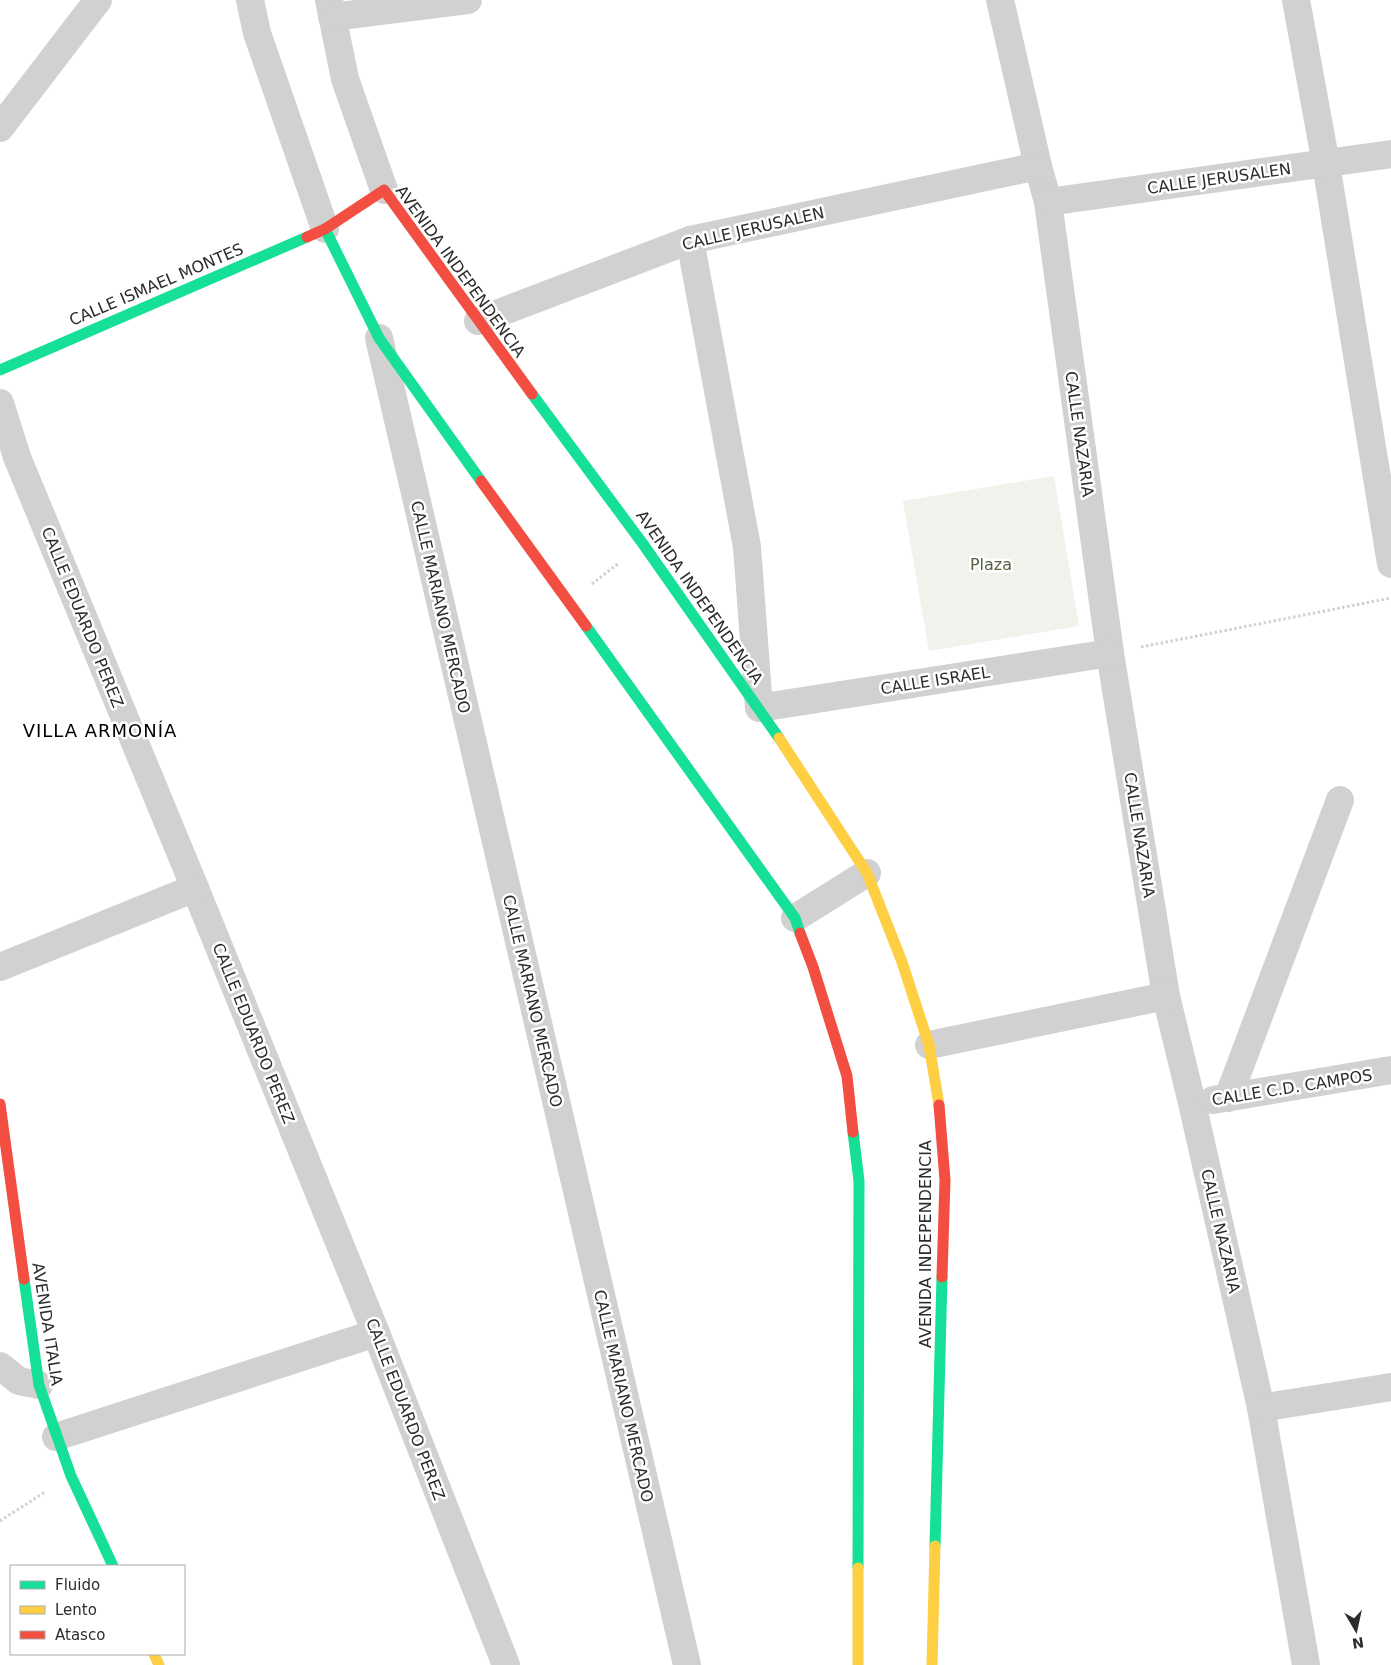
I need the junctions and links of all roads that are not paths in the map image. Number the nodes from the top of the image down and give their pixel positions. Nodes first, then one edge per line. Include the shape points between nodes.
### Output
1 (98, 0) edge
2 (250, 0) edge
3 (468, 0) edge
4 (1000, 0) edge
5 (1296, 0) edge
6 (331, 8) edge
7 (0, 128) edge
8 (1391, 154) edge
9 (1326, 164) junction
10 (1038, 166) junction
11 (384, 190) junction
12 (1048, 202) junction
13 (325, 229) junction
14 (690, 240) junction
15 (478, 321) junction
16 (379, 338) junction
17 (0, 370) edge
18 (0, 403) edge
19 (1391, 564) edge
20 (1110, 653) junction
21 (759, 708) junction
22 (1340, 800) dead end
23 (867, 873) junction
24 (195, 888) junction
25 (794, 918) junction
26 (0, 967) edge
27 (1166, 996) junction
28 (929, 1045) junction
29 (1391, 1070) edge
30 (1228, 1098) junction
31 (1192, 1103) junction
32 (0, 1104) edge
33 (376, 1333) junction
34 (0, 1366) edge
35 (39, 1385) junction
36 (1391, 1387) edge
37 (1261, 1408) junction
38 (56, 1437) junction
39 (113, 1565) edge
40 (506, 1665) edge
41 (687, 1665) edge
42 (858, 1665) edge
43 (932, 1665) edge
44 (1306, 1665) edge

1 - 7 street
2 - 13 street via 257,33
3 - 6 street
4 - 10 street, CALLE NAZARIA
5 - 9 street
6 - 11 street via 345,79
8 - 9 street, CALLE JERUSALEN
9 - 12 street, CALLE JERUSALEN
9 - 19 street
10 - 12 street, CALLE NAZARIA
10 - 14 street, CALLE JERUSALEN
11 - 13 main road, AVENIDA INDEPENDENCIA
11 - 15 main road, AVENIDA INDEPENDENCIA
12 - 20 street, CALLE NAZARIA
13 - 16 main road
13 - 17 main road, CALLE ISMAEL MONTES
14 - 15 street, CALLE JERUSALEN
14 - 21 street via 747,547
15 - 21 main road, AVENIDA INDEPENDENCIA
16 - 25 main road
16 - 41 street, CALLE MARIANO MERCADO
18 - 24 street, CALLE EDUARDO PEREZ via 17,457
20 - 21 street, CALLE ISRAEL
20 - 27 street, CALLE NAZARIA
21 - 23 main road, AVENIDA INDEPENDENCIA
22 - 30 street
23 - 25 street
23 - 28 main road, AVENIDA INDEPENDENCIA via 902,962
24 - 26 street
24 - 33 street, CALLE EDUARDO PEREZ
25 - 42 main road via 847,1076 859,1181
27 - 28 street
27 - 31 street, CALLE NAZARIA
28 - 43 main road, AVENIDA INDEPENDENCIA via 941,1116 945,1180
29 - 30 street, CALLE C.D. CAMPOS
30 - 31 street, CALLE C.D. CAMPOS
31 - 37 street, CALLE NAZARIA
32 - 35 main road, AVENIDA ITALIA
33 - 38 street
33 - 40 street, CALLE EDUARDO PEREZ
34 - 35 street via 19,1381
35 - 38 main road, AVENIDA ITALIA
36 - 37 street
37 - 44 street, CALLE NAZARIA
38 - 39 main road, AVENIDA ITALIA

